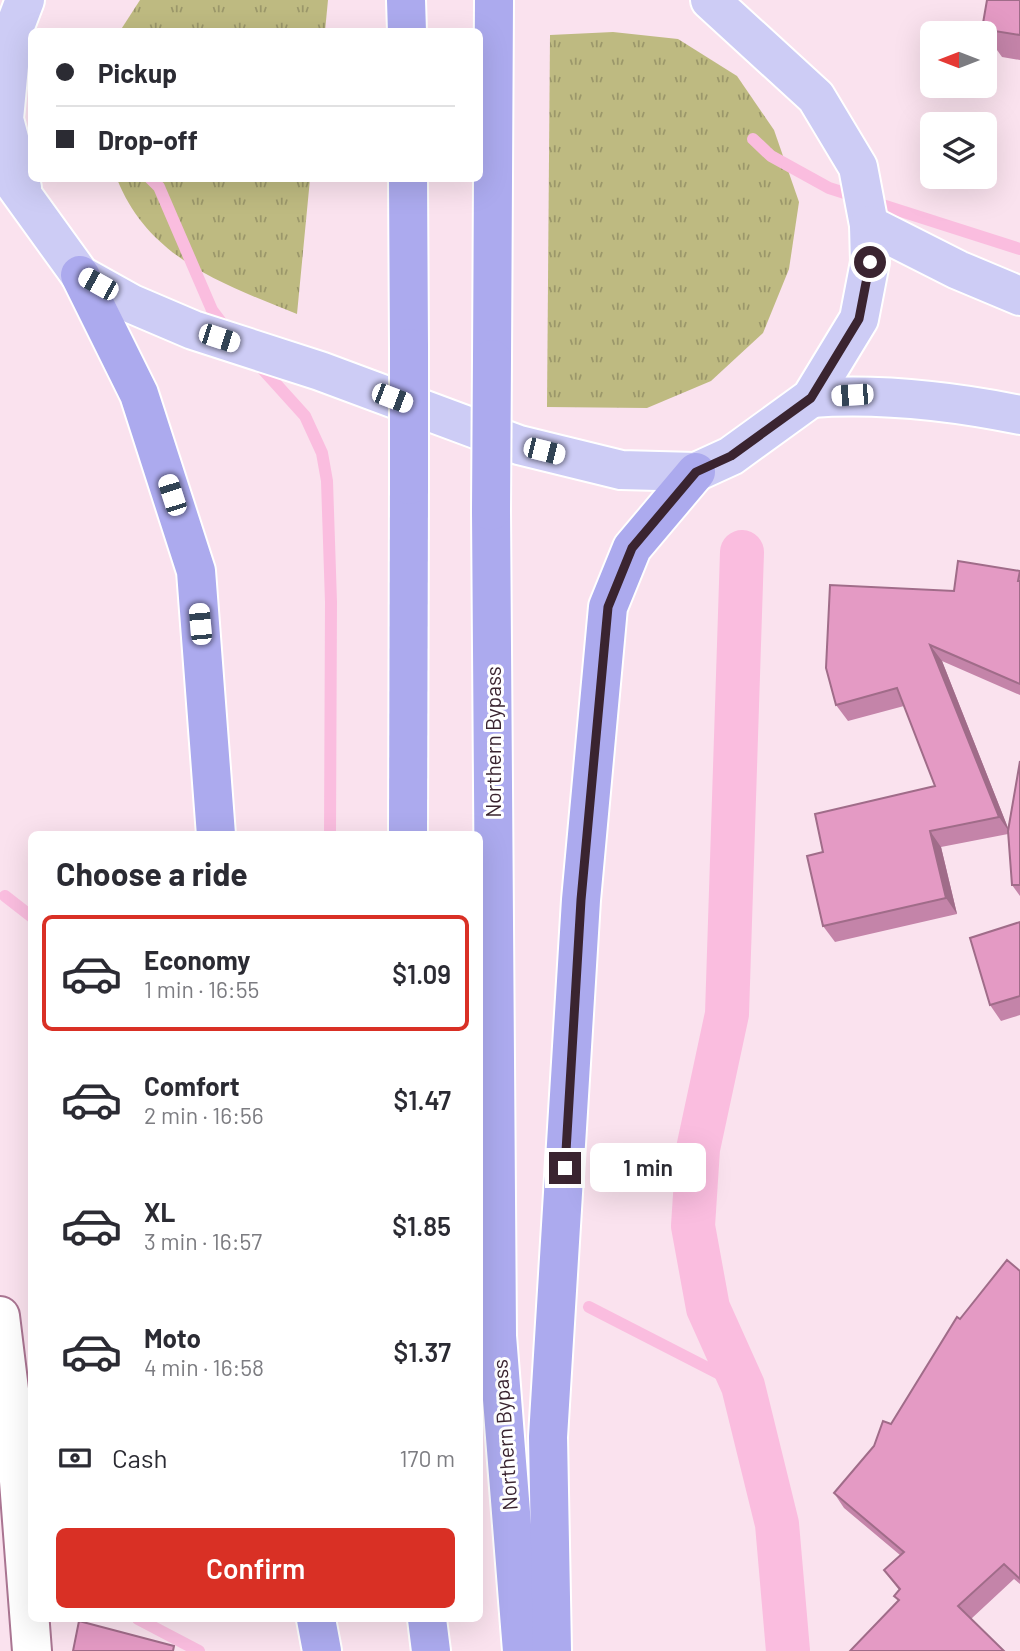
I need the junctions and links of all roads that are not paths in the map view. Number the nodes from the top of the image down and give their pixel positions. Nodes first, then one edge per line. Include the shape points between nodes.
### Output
1 (25, 0) edge
2 (406, 0) edge
3 (710, 0) edge
4 (494, 2) edge
5 (407, 28) edge
6 (0, 163) edge
7 (408, 182) edge
8 (24, 197) junction
9 (869, 225) junction
10 (80, 275) junction
11 (1020, 296) edge
12 (811, 398) junction
13 (1020, 415) edge
14 (696, 472) junction
15 (216, 831) edge
16 (408, 831) edge
17 (0, 1316) edge
18 (28, 1599) edge
19 (30, 1622) edge
20 (317, 1622) edge
21 (427, 1622) edge
22 (32, 1651) edge
23 (322, 1651) edge
24 (430, 1651) edge
25 (522, 1651) edge
26 (552, 1651) edge

1 - 8 main road via 12,34 4,120
2 - 5 highway
3 - 9 main road via 816,97 858,167
4 - 25 highway, Northern Bypass, bridge via 491,512 497,1336
6 - 8 main road
7 - 16 highway, bridge
8 - 10 main road
9 - 11 main road
9 - 12 main road via 870,262 859,319
10 - 14 main road via 193,330 320,371 519,445 621,470
10 - 15 highway via 139,394 196,571
12 - 13 main road via 852,395 954,402
12 - 14 main road via 731,456
14 - 26 highway via 632,548 608,607 581,900 548,1437
17 - 18 street
19 - 22 street
20 - 23 highway
21 - 24 highway

